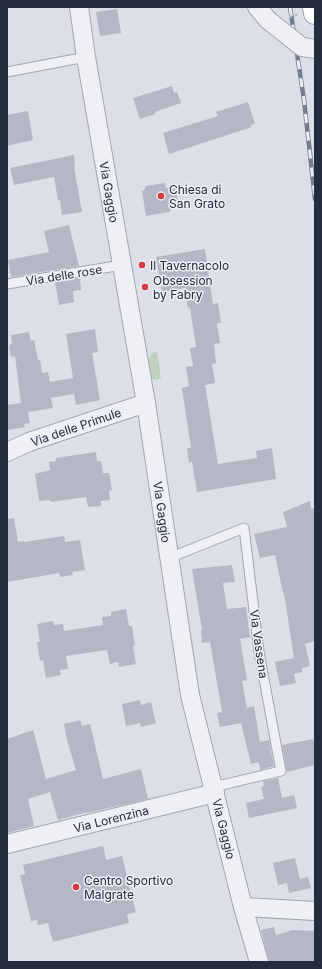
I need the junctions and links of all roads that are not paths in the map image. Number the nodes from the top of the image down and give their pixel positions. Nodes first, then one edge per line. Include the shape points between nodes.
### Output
1 (79, 7) edge
2 (314, 7) edge
3 (315, 13) edge
4 (263, 14) edge
5 (315, 50) edge
6 (86, 57) junction
7 (7, 72) edge
8 (122, 266) junction
9 (7, 284) edge
10 (146, 403) junction
11 (7, 452) edge
12 (169, 558) junction
13 (214, 790) junction
14 (7, 844) edge
15 (243, 907) junction
16 (315, 911) edge
17 (259, 962) edge

1 - 6 street, Via Gaggio
2 - 3 main road
4 - 5 street, bridge via 302,47
6 - 7 lane
6 - 8 street, Via Gaggio
8 - 9 lane, Via delle rose
8 - 10 street, Via Gaggio
10 - 11 street, Via delle Primule via 29,442
10 - 12 street, Via Gaggio
12 - 13 street, Via Gaggio via 190,695
12 - 13 lane, Via Vassena via 244,528 259,652 281,771
13 - 14 street, Via Lorenzina
13 - 15 street, Via Gaggio
15 - 16 street
15 - 17 street, Via Gaggio

